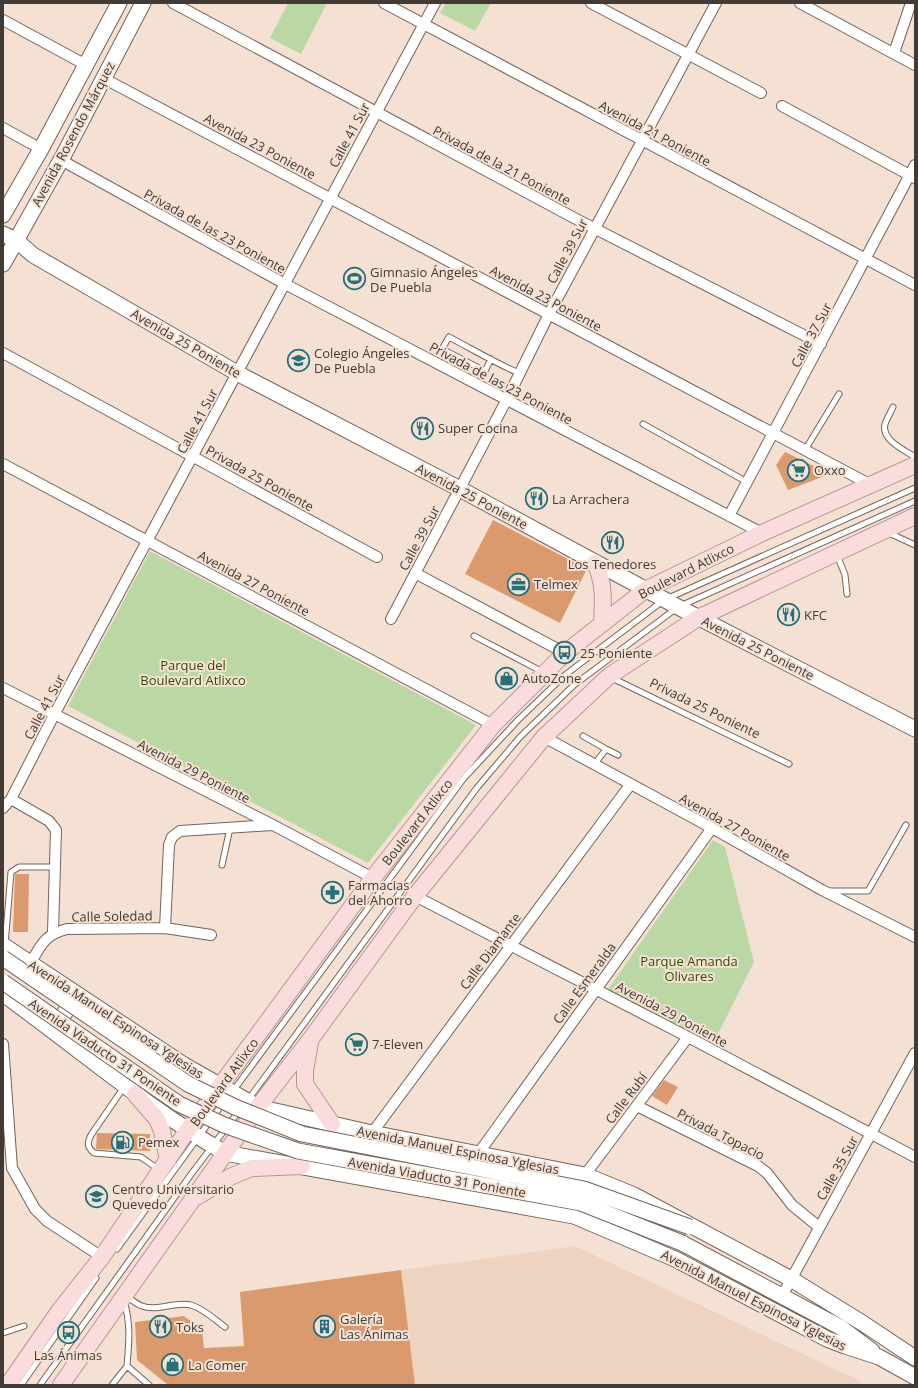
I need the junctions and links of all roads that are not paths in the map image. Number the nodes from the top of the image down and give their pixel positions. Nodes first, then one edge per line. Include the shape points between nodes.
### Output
1 (119, 3) edge
2 (143, 3) edge
3 (174, 3) edge
4 (384, 3) edge
5 (435, 3) edge
6 (591, 3) edge
7 (716, 3) edge
8 (800, 3) edge
9 (911, 3) edge
10 (3, 20) edge
11 (424, 24) junction
12 (894, 53) junction
13 (687, 54) junction
14 (915, 64) edge
15 (86, 65) junction
16 (103, 78) junction
17 (761, 93) dead end
18 (782, 106) dead end
19 (376, 111) junction
20 (3, 128) edge
21 (641, 140) junction
22 (41, 149) junction
23 (61, 160) junction
24 (915, 165) edge
25 (912, 177) edge
26 (331, 198) junction
27 (3, 214) edge
28 (594, 228) junction
29 (8, 242) edge
30 (865, 260) junction
31 (3, 264) edge
32 (285, 284) junction
33 (915, 285) edge
34 (549, 314) junction
35 (821, 344) junction
36 (3, 353) edge
37 (492, 359) junction
38 (237, 373) junction
39 (519, 373) junction
40 (839, 394) dead end
41 (506, 401) junction
42 (893, 406) dead end
43 (643, 424) dead end
44 (772, 432) junction
45 (806, 450) junction
46 (193, 456) junction
47 (915, 457) edge
48 (3, 464) edge
49 (915, 465) edge
50 (747, 482) junction
51 (871, 485) junction
52 (915, 488) edge
53 (460, 489) junction
54 (915, 501) edge
55 (729, 516) junction
56 (915, 516) edge
57 (884, 531) junction
58 (762, 533) junction
59 (147, 541) junction
60 (915, 545) edge
61 (836, 553) junction
62 (377, 557) dead end
63 (595, 563) junction
64 (415, 573) junction
65 (645, 590) junction
66 (847, 594) dead end
67 (664, 600) junction
68 (678, 607) junction
69 (698, 618) junction
70 (391, 619) dead end
71 (602, 624) junction
72 (474, 636) dead end
73 (565, 653) junction
74 (545, 673) junction
75 (609, 676) junction
76 (3, 688) edge
77 (54, 715) junction
78 (493, 726) junction
79 (915, 729) edge
80 (584, 736) dead end
81 (544, 737) junction
82 (606, 749) junction
83 (618, 755) dead end
84 (790, 764) dead end
85 (594, 765) junction
86 (630, 785) junction
87 (11, 799) junction
88 (3, 808) edge
89 (273, 825) junction
90 (906, 825) dead end
91 (230, 828) junction
92 (712, 828) junction
93 (222, 865) dead end
94 (56, 867) junction
95 (373, 878) junction
96 (822, 890) junction
97 (416, 896) junction
98 (165, 928) junction
99 (53, 932) junction
100 (211, 935) dead end
101 (915, 937) edge
102 (510, 945) junction
103 (4, 950) edge
104 (30, 964) junction
105 (3, 982) edge
106 (596, 989) junction
107 (3, 994) edge
108 (77, 995) junction
109 (53, 1030) junction
110 (688, 1037) junction
111 (310, 1040) junction
112 (3, 1044) edge
113 (915, 1053) edge
114 (226, 1089) junction
115 (130, 1090) junction
116 (253, 1104) junction
117 (637, 1106) junction
118 (332, 1124) junction
119 (372, 1133) junction
120 (193, 1134) junction
121 (870, 1135) junction
122 (219, 1149) junction
123 (478, 1154) junction
124 (915, 1157) edge
125 (164, 1165) junction
126 (302, 1166) junction
127 (8, 1170) edge
128 (349, 1175) junction
129 (585, 1175) junction
130 (193, 1199) junction
131 (690, 1227) junction
132 (819, 1227) junction
133 (107, 1256) junction
134 (98, 1274) dead end
135 (791, 1280) junction
136 (782, 1296) junction
137 (124, 1297) junction
138 (24, 1326) dead end
139 (225, 1327) dead end
140 (3, 1333) edge
141 (879, 1356) junction
142 (915, 1358) edge
143 (127, 1366) junction
144 (915, 1377) edge
145 (11, 1383) edge
146 (40, 1385) edge
147 (62, 1385) edge
148 (112, 1385) edge
149 (149, 1385) edge

1 - 15 main road, Avenida Rosendo Márquez
2 - 16 main road, Avenida Rosendo Márquez
3 - 19 street, Privada de la 21 Poniente
4 - 11 street, Avenida 21 Poniente
5 - 11 street, Calle 41 Sur
6 - 13 street
7 - 13 street, Calle 39 Sur
8 - 12 street
9 - 12 street
10 - 15 street
11 - 19 street, Calle 41 Sur
11 - 21 street, Avenida 21 Poniente
12 - 14 street
13 - 17 street
13 - 21 street, Calle 39 Sur
15 - 22 main road, Avenida Rosendo Márquez
16 - 23 main road, Avenida Rosendo Márquez
16 - 26 street, Avenida 23 Poniente
18 - 25 street
19 - 26 street, Calle 41 Sur
19 - 28 street, Privada de la 21 Poniente
20 - 22 street
21 - 28 street, Calle 39 Sur
21 - 30 street, Avenida 21 Poniente
22 - 27 main road, Avenida Rosendo Márquez
23 - 29 main road, Avenida Rosendo Márquez
23 - 32 street, Privada de las 23 Poniente
24 - 25 street, Calle 37 Sur
25 - 30 street, Calle 37 Sur
26 - 32 street, Calle 41 Sur
26 - 34 street, Avenida 23 Poniente
28 - 34 street, Calle 39 Sur
28 - 35 street, Privada de la 21 Poniente
29 - 31 main road, Avenida Rosendo Márquez
29 - 38 main road, Avenida 25 Poniente
30 - 33 street, Avenida 21 Poniente
30 - 35 street, Calle 37 Sur
32 - 38 street, Calle 41 Sur
32 - 41 street, Privada de las 23 Poniente
34 - 39 street, Calle 39 Sur
34 - 44 street, Avenida 23 Poniente
35 - 44 street, Calle 37 Sur
36 - 46 street, Privada 25 Poniente
37 - 37 lane via 449,337 442,349 485,372
37 - 39 lane
38 - 46 street, Calle 41 Sur
38 - 53 main road, Avenida 25 Poniente
39 - 41 street, Calle 39 Sur
40 - 45 lane
41 - 53 street, Calle 39 Sur
41 - 55 street, Privada de las 23 Poniente
42 - 47 lane via 885,424 885,434
43 - 50 lane
44 - 45 street, Avenida 23 Poniente
44 - 50 street, Calle 37 Sur
45 - 51 street, Avenida 23 Poniente
46 - 59 street, Calle 41 Sur
46 - 62 street, Privada 25 Poniente
48 - 59 street, Avenida 27 Poniente
49 - 51 main road, Boulevard Atlixco
50 - 55 street, Calle 37 Sur
51 - 58 main road, Boulevard Atlixco
52 - 67 lane
53 - 63 main road, Avenida 25 Poniente
53 - 64 street, Calle 39 Sur
54 - 68 lane
55 - 58 street, Privada de las 23 Poniente
56 - 57 main road
57 - 60 lane
57 - 61 main road
58 - 65 main road, Boulevard Atlixco
59 - 77 street, Calle 41 Sur
59 - 78 street, Avenida 27 Poniente
61 - 66 lane via 845,575
61 - 69 main road
63 - 65 main road, Avenida 25 Poniente
63 - 71 main road via 600,573 603,594
64 - 70 street, Calle 39 Sur
64 - 73 street
65 - 67 main road, Avenida 25 Poniente
65 - 71 main road, Boulevard Atlixco
67 - 68 main road, Avenida 25 Poniente
67 - 114 lane via 565,675 518,720 464,778
68 - 69 main road, Avenida 25 Poniente
68 - 116 lane via 574,685 497,763 471,795
69 - 75 main road
69 - 79 main road, Avenida 25 Poniente
71 - 73 main road, Boulevard Atlixco
72 - 74 lane
73 - 74 main road, Boulevard Atlixco
74 - 78 main road, Boulevard Atlixco
75 - 81 main road
75 - 84 lane, Privada 25 Poniente
76 - 77 street, Avenida 29 Poniente
77 - 87 street, Calle 41 Sur
77 - 89 street, Avenida 29 Poniente
78 - 95 main road, Boulevard Atlixco
80 - 82 lane
81 - 85 street, Avenida 27 Poniente
81 - 97 main road
82 - 83 lane
82 - 85 lane
85 - 86 street, Avenida 27 Poniente
86 - 92 street, Avenida 27 Poniente
86 - 102 street, Calle Diamante
87 - 88 street, Calle 41 Sur
87 - 94 street via 53,825 56,835
89 - 91 street
89 - 95 street, Avenida 29 Poniente
90 - 96 lane via 868,891
91 - 93 lane
91 - 98 street via 180,831 172,836 169,845
92 - 96 street, Avenida 27 Poniente
92 - 106 street, Calle Esmeralda
94 - 99 street
94 - 103 lane via 19,867 11,872
95 - 114 main road, Boulevard Atlixco
96 - 101 street, Avenida 27 Poniente
97 - 102 street, Avenida 29 Poniente
97 - 111 main road
98 - 99 street, Calle Soledad via 67,929
98 - 100 street, Calle Soledad
99 - 104 street via 43,942
102 - 106 street, Avenida 29 Poniente
102 - 119 street, Calle Diamante
103 - 104 main road, Avenida Manuel Espinosa Yglesias
103 - 131 main road, Avenida Viaducto 31 Poniente, bridge via 188,1084 235,1108 302,1134 584,1189
104 - 108 main road, Avenida Manuel Espinosa Yglesias
105 - 136 main road, Avenida Viaducto 31 Poniente, bridge via 179,1104 224,1125 298,1151 580,1203 682,1243
106 - 110 street, Avenida 29 Poniente
106 - 123 street, Calle Esmeralda
107 - 109 main road, Avenida Manuel Espinosa Yglesias
108 - 109 main road
108 - 114 main road, Avenida Manuel Espinosa Yglesias via 184,1066
109 - 115 main road, Avenida Manuel Espinosa Yglesias
110 - 117 street, Calle Rubí
110 - 121 street, Avenida 29 Poniente
111 - 116 main road
111 - 118 main road via 305,1084
112 - 127 street
113 - 121 street, Calle 35 Sur
114 - 116 main road, Avenida Manuel Espinosa Yglesias
114 - 120 main road, Boulevard Atlixco
115 - 120 main road, Avenida Manuel Espinosa Yglesias
115 - 125 main road via 157,1119 162,1131
115 - 125 lane via 91,1135 89,1148 94,1153 132,1155
116 - 118 main road, Avenida Manuel Espinosa Yglesias
116 - 122 main road
117 - 129 street, Calle Rubí
117 - 132 street, Privada Topacio via 758,1166 768,1173 792,1206
118 - 119 main road, Avenida Manuel Espinosa Yglesias
119 - 123 main road, Avenida Manuel Espinosa Yglesias
119 - 128 main road
120 - 122 main road, Avenida Manuel Espinosa Yglesias
120 - 125 main road, Boulevard Atlixco
120 - 133 lane
121 - 124 street, Avenida 29 Poniente
121 - 132 street, Calle 35 Sur
122 - 126 main road, Avenida Manuel Espinosa Yglesias
122 - 130 main road
122 - 146 lane
123 - 129 main road, Avenida Manuel Espinosa Yglesias
125 - 133 main road, Boulevard Atlixco
126 - 128 main road, Avenida Manuel Espinosa Yglesias
126 - 130 main road via 252,1168 232,1176
127 - 133 street via 35,1209 47,1221
128 - 141 main road, Avenida Manuel Espinosa Yglesias via 574,1216 675,1259 827,1339
129 - 131 main road, Avenida Manuel Espinosa Yglesias via 634,1195
130 - 137 main road
131 - 135 main road, Avenida Manuel Espinosa Yglesias
132 - 135 street, Calle 35 Sur
133 - 145 main road, Boulevard Atlixco via 60,1310
134 - 145 lane
135 - 136 street, Calle 35 Sur
135 - 142 main road, Avenida Manuel Espinosa Yglesias
136 - 141 main road, Avenida Viaducto 31 Poniente via 840,1327
137 - 139 lane via 142,1306 190,1305 202,1310
137 - 143 lane via 130,1332
137 - 147 main road
138 - 140 lane
141 - 144 main road, Avenida Manuel Espinosa Yglesias
143 - 148 lane
143 - 149 lane

